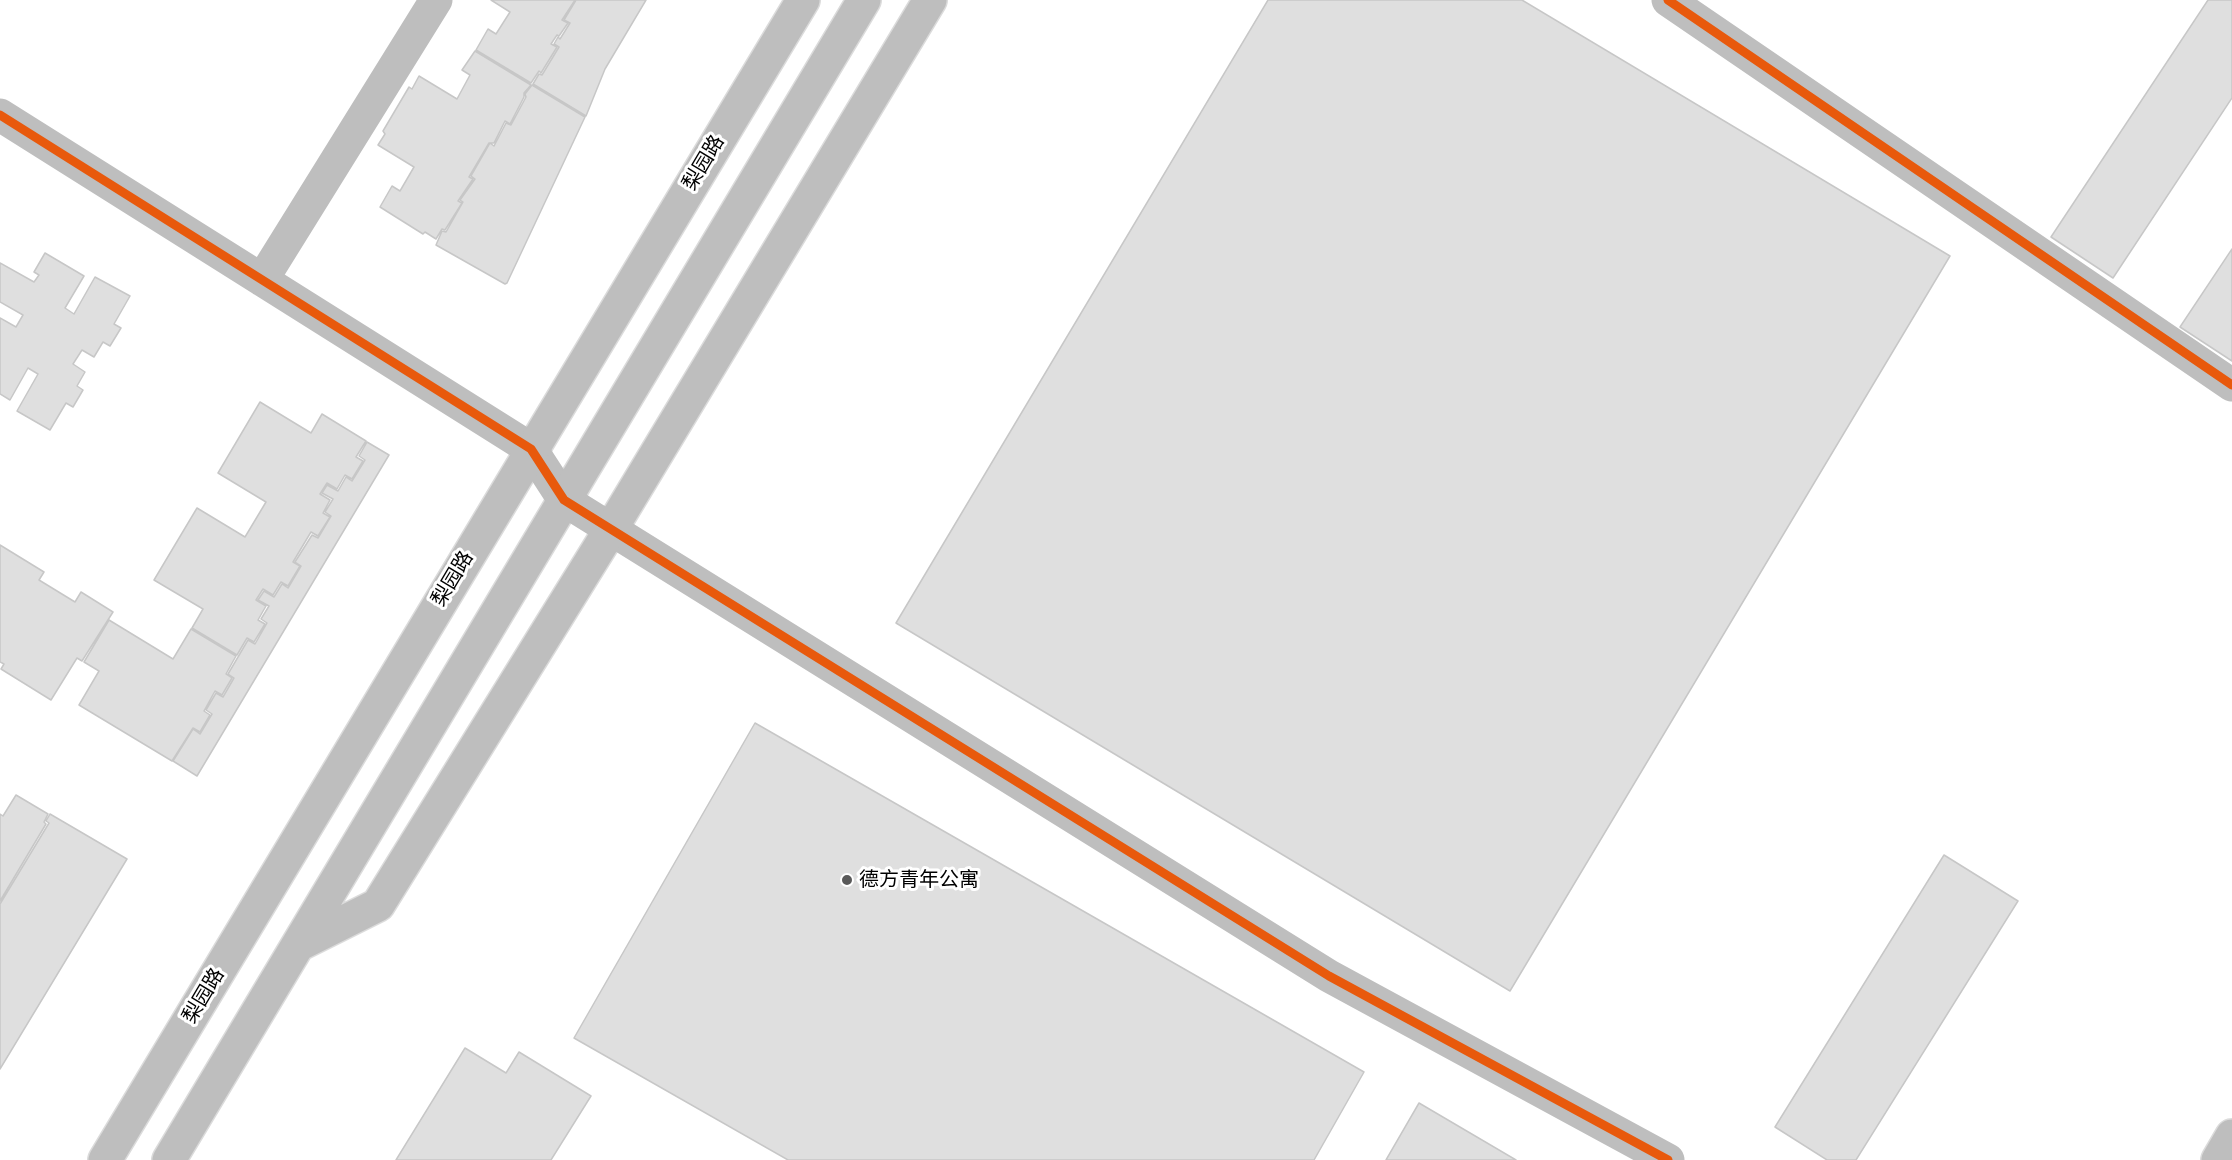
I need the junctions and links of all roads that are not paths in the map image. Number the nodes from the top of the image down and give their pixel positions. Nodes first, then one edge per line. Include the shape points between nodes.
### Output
1 (436, 0) edge
2 (803, 0) edge
3 (864, 0) edge
4 (930, 0) edge
5 (1668, 0) edge
6 (0, 115) edge
7 (262, 280) junction
8 (2232, 385) edge
9 (531, 449) junction
10 (564, 500) junction
11 (610, 529) junction
12 (298, 945) junction
13 (2232, 1136) edge
14 (105, 1160) edge
15 (169, 1160) edge
16 (1668, 1160) edge
17 (2218, 1160) edge

1 - 7 main road
2 - 9 main road, 梨园路
3 - 10 main road
4 - 11 main road
5 - 8 main road
6 - 7 main road
7 - 9 main road
9 - 10 main road
9 - 14 main road, 梨园路
10 - 11 main road
10 - 12 main road
11 - 12 main road via 378,905
11 - 16 main road via 1329,976
12 - 15 main road
13 - 17 main road

